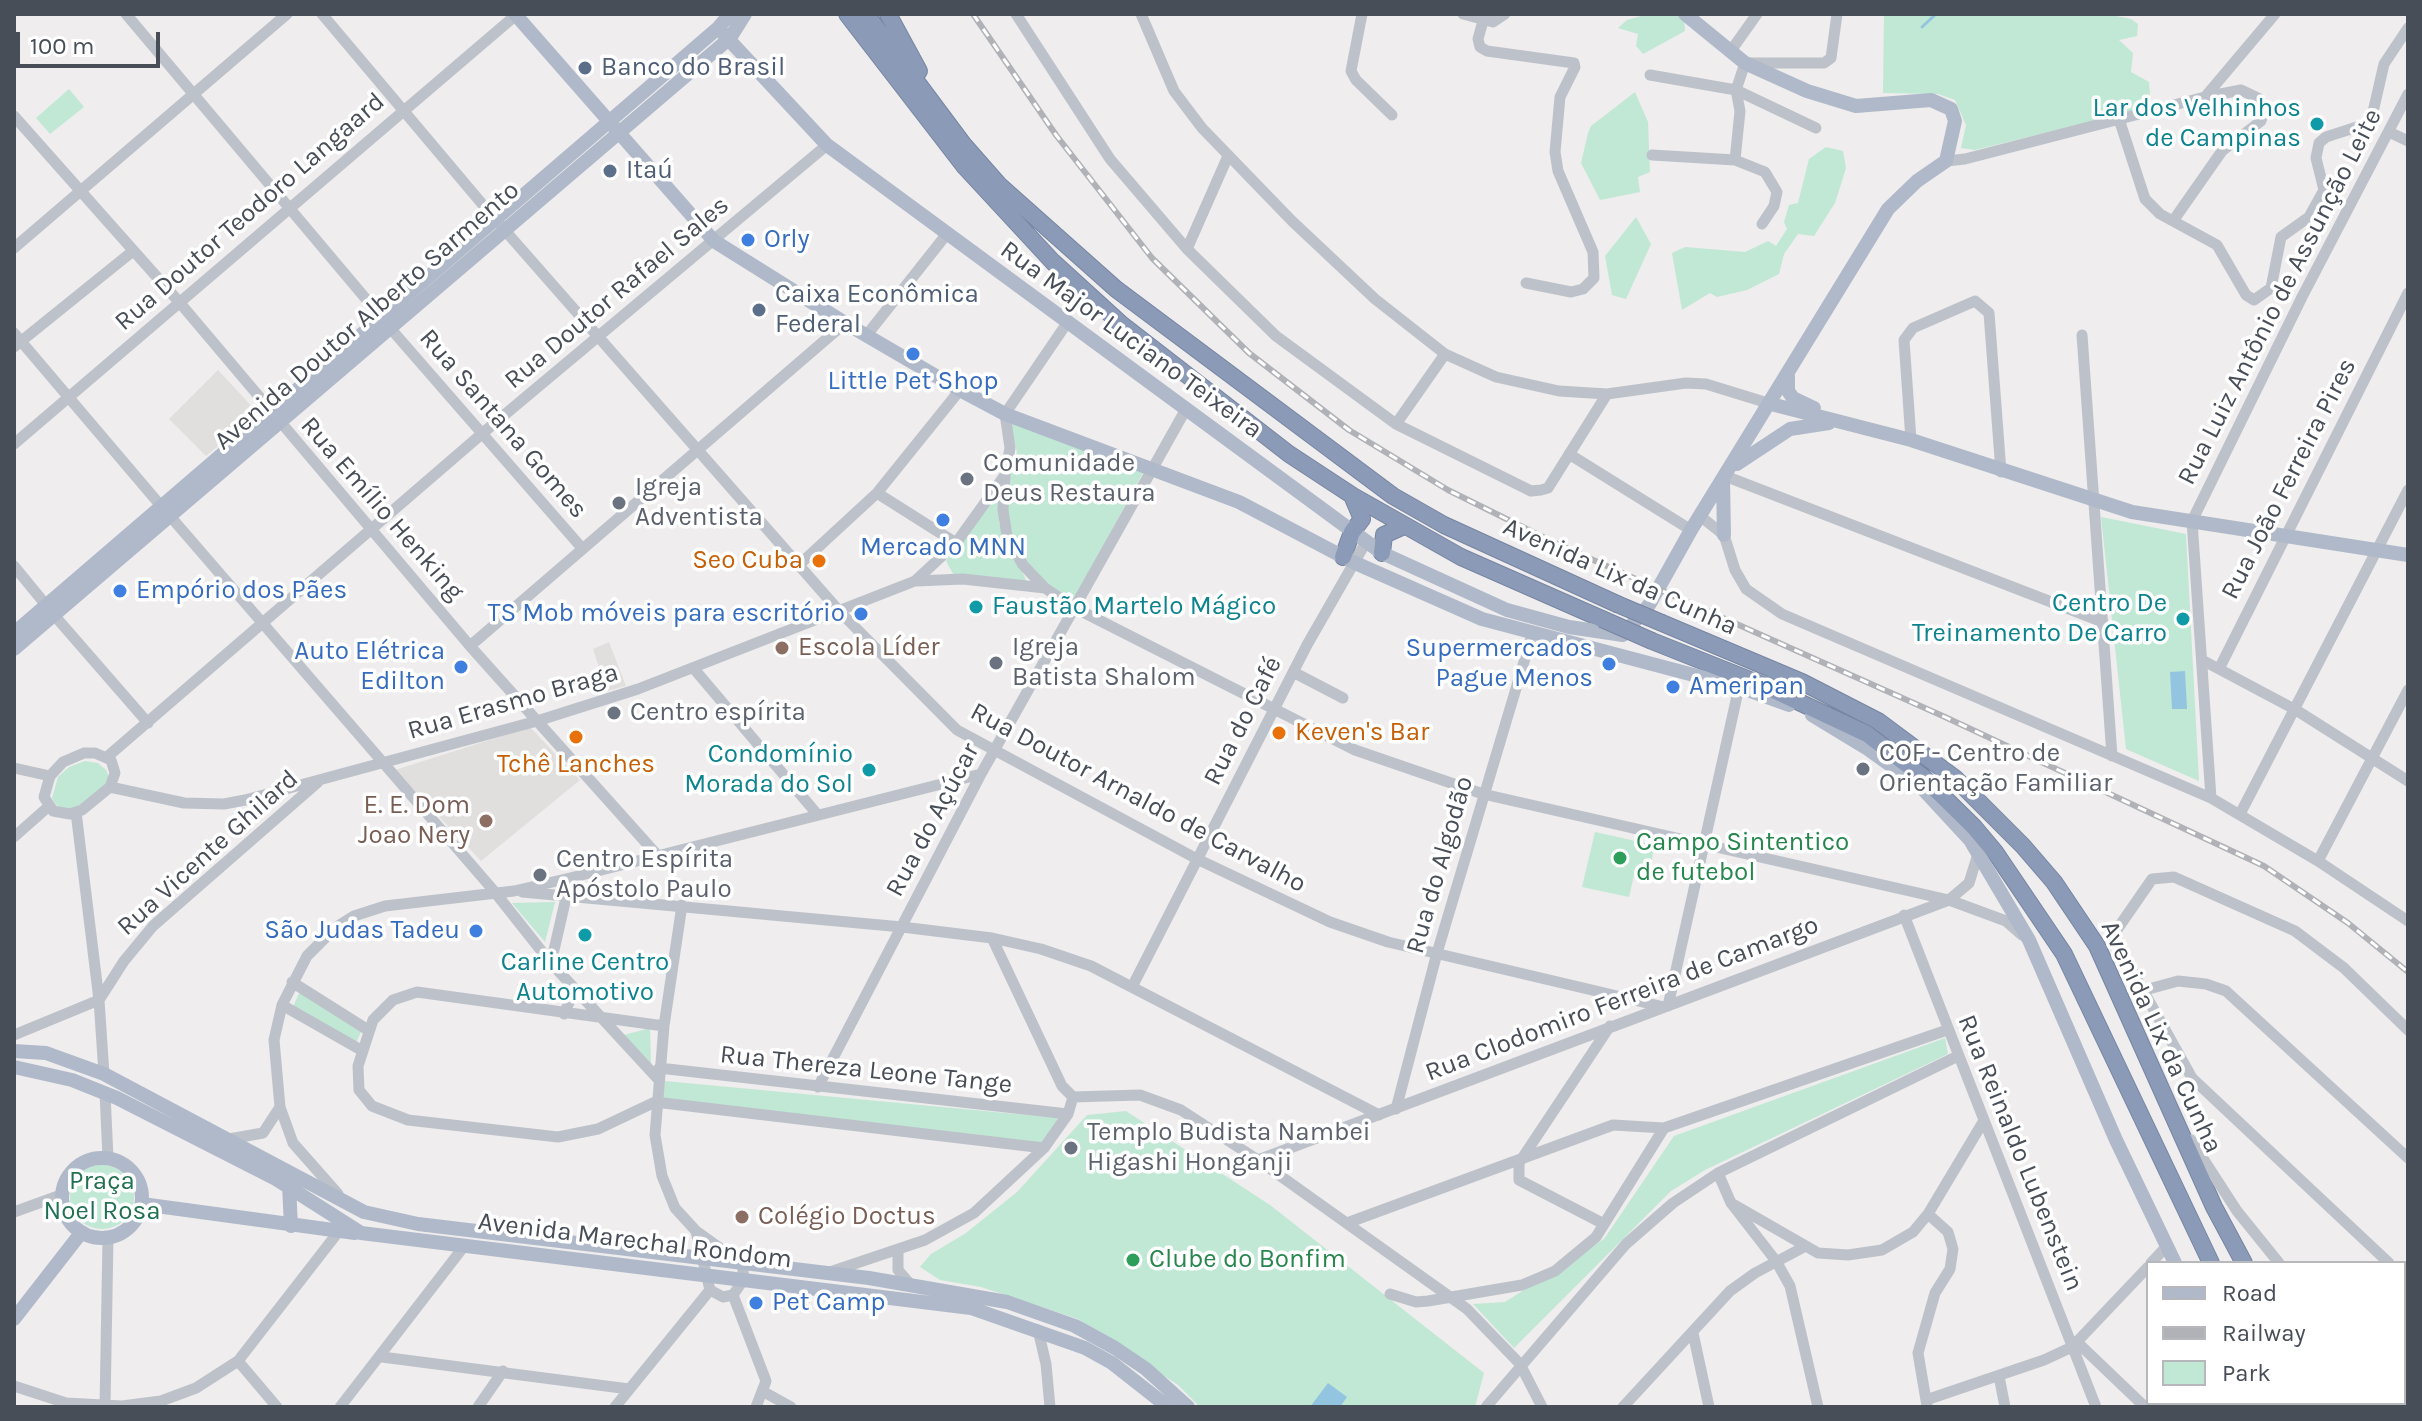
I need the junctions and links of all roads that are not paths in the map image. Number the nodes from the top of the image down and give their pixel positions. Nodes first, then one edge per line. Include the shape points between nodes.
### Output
1 (126, 14) edge
2 (287, 14) edge
3 (322, 14) edge
4 (730, 14) edge
5 (745, 14) edge
6 (847, 14) edge
7 (866, 14) edge
8 (888, 14) edge
9 (1016, 14) edge
10 (1141, 14) edge
11 (1362, 14) edge
12 (1463, 14) edge
13 (1685, 14) edge
14 (1757, 14) edge
15 (1837, 14) edge
16 (2275, 14) edge
17 (516, 15) edge
18 (1502, 17) edge
19 (1483, 21) junction
20 (2408, 28) edge
21 (724, 33) junction
22 (1730, 52) junction
23 (1745, 63) junction
24 (1650, 75) dead end
25 (1736, 90) junction
26 (193, 92) junction
27 (2408, 94) edge
28 (2205, 97) junction
29 (931, 98) junction
30 (403, 109) junction
31 (1392, 115) dead end
32 (14, 116) edge
33 (2119, 119) junction
34 (607, 120) junction
35 (1816, 128) dead end
36 (617, 132) junction
37 (2389, 132) junction
38 (2408, 141) edge
39 (827, 145) junction
40 (1652, 155) dead end
41 (1228, 156) junction
42 (1735, 160) junction
43 (1946, 161) junction
44 (82, 191) junction
45 (290, 206) junction
46 (494, 218) junction
47 (2173, 221) junction
48 (1762, 224) dead end
49 (505, 230) junction
50 (946, 235) junction
51 (714, 241) junction
52 (14, 248) edge
53 (1187, 249) junction
54 (133, 251) junction
55 (1526, 283) dead end
56 (2408, 293) edge
57 (180, 303) junction
58 (386, 323) junction
59 (845, 323) junction
60 (1067, 323) junction
61 (2082, 335) dead end
62 (866, 336) junction
63 (599, 337) junction
64 (16, 340) edge
65 (1445, 354) junction
66 (1788, 371) junction
67 (960, 390) junction
68 (1607, 394) junction
69 (70, 397) junction
70 (1771, 404) junction
71 (1186, 409) junction
72 (1005, 414) junction
73 (275, 418) junction
74 (1396, 424) junction
75 (1847, 424) junction
76 (484, 432) junction
77 (1911, 440) junction
78 (14, 444) edge
79 (698, 448) junction
80 (1569, 454) junction
81 (1151, 467) junction
82 (2001, 472) junction
83 (1005, 475) junction
84 (1726, 475) junction
85 (2408, 490) edge
86 (877, 493) junction
87 (1353, 496) junction
88 (2095, 502) junction
89 (165, 511) junction
90 (1700, 516) junction
91 (2192, 521) junction
92 (1404, 526) junction
93 (373, 530) junction
94 (1691, 530) junction
95 (1724, 535) junction
96 (1359, 537) junction
97 (2284, 538) junction
98 (956, 543) junction
99 (581, 547) junction
100 (2377, 550) junction
101 (1382, 553) junction
102 (2408, 555) edge
103 (1348, 559) junction
104 (800, 564) junction
105 (14, 566) edge
106 (915, 581) junction
107 (1045, 588) junction
108 (1073, 607) junction
109 (50, 610) junction
110 (840, 612) junction
111 (1482, 619) junction
112 (2103, 622) junction
113 (264, 623) junction
114 (1560, 625) junction
115 (14, 633) edge
116 (1532, 635) junction
117 (470, 646) junction
118 (14, 649) edge
119 (2202, 660) junction
120 (2219, 669) junction
121 (695, 670) junction
122 (1293, 672) junction
123 (1739, 687) junction
124 (2408, 690) edge
125 (1343, 698) dead end
126 (1784, 703) junction
127 (1274, 709) junction
128 (2296, 710) junction
129 (1826, 713) junction
130 (537, 721) junction
131 (1845, 722) junction
132 (148, 723) junction
133 (993, 751) junction
134 (2112, 756) junction
135 (107, 757) junction
136 (2374, 758) junction
137 (382, 762) junction
138 (14, 768) edge
139 (981, 774) junction
140 (50, 776) junction
141 (321, 779) junction
142 (2408, 781) edge
143 (110, 787) junction
144 (1921, 787) junction
145 (1483, 794) junction
146 (2211, 798) junction
147 (48, 807) junction
148 (76, 812) junction
149 (817, 814) junction
150 (2240, 814) junction
151 (14, 837) edge
152 (1705, 846) junction
153 (1978, 854) junction
154 (658, 856) junction
155 (1197, 859) junction
156 (2318, 861) junction
157 (591, 873) junction
158 (570, 878) junction
159 (494, 891) junction
160 (514, 891) junction
161 (567, 895) junction
162 (589, 896) junction
163 (1949, 900) junction
164 (682, 905) junction
165 (1904, 915) junction
166 (2408, 921) edge
167 (902, 927) junction
168 (992, 938) junction
169 (2029, 940) junction
170 (1437, 953) junction
171 (551, 963) junction
172 (292, 982) junction
173 (1132, 987) junction
174 (575, 989) junction
175 (2145, 990) junction
176 (99, 1000) junction
177 (282, 1005) junction
178 (1666, 1006) junction
179 (564, 1014) junction
180 (603, 1021) junction
181 (664, 1026) junction
182 (1610, 1026) junction
183 (368, 1030) junction
184 (1947, 1030) junction
185 (2408, 1030) edge
186 (14, 1035) edge
187 (361, 1050) junction
188 (14, 1051) edge
189 (1958, 1056) junction
190 (14, 1067) edge
191 (104, 1074) junction
192 (659, 1074) junction
193 (818, 1087) junction
194 (105, 1093) junction
195 (1073, 1097) junction
196 (655, 1102) junction
197 (280, 1107) junction
198 (2171, 1107) junction
199 (1396, 1109) junction
200 (1068, 1114) junction
201 (1379, 1115) junction
202 (1983, 1122) junction
203 (1664, 1128) junction
204 (229, 1139) junction
205 (1044, 1148) junction
206 (108, 1158) junction
207 (2408, 1158) edge
208 (1258, 1160) junction
209 (1519, 1163) junction
210 (1718, 1173) junction
211 (289, 1186) junction
212 (61, 1195) junction
213 (1731, 1203) junction
214 (142, 1204) junction
215 (351, 1206) junction
216 (14, 1212) edge
217 (1928, 1214) junction
218 (1347, 1223) junction
219 (1604, 1224) junction
220 (291, 1226) junction
221 (339, 1231) junction
222 (696, 1231) junction
223 (81, 1233) junction
224 (361, 1233) junction
225 (108, 1238) junction
226 (465, 1245) junction
227 (1804, 1247) junction
228 (2166, 1247) junction
229 (898, 1252) junction
230 (1776, 1261) junction
231 (2154, 1261) edge
232 (2174, 1261) edge
233 (2210, 1261) edge
234 (2243, 1261) edge
235 (2277, 1261) edge
236 (2387, 1261) edge
237 (2146, 1269) edge
238 (743, 1271) junction
239 (826, 1273) junction
240 (707, 1276) junction
241 (911, 1285) junction
242 (1390, 1294) dead end
243 (733, 1295) junction
244 (1448, 1296) junction
245 (14, 1319) edge
246 (1038, 1330) junction
247 (1693, 1333) junction
248 (2075, 1345) junction
249 (382, 1357) junction
250 (238, 1361) junction
251 (1520, 1364) junction
252 (503, 1371) junction
253 (1999, 1376) junction
254 (14, 1386) edge
255 (629, 1389) junction
256 (764, 1392) junction
257 (1927, 1404) edge
258 (106, 1406) edge
259 (277, 1407) edge
260 (340, 1407) edge
261 (478, 1407) edge
262 (615, 1407) edge
263 (756, 1407) edge
264 (791, 1407) edge
265 (1050, 1407) edge
266 (1168, 1407) edge
267 (1188, 1407) edge
268 (1486, 1407) edge
269 (1542, 1407) edge
270 (1623, 1407) edge
271 (1709, 1407) edge
272 (1818, 1407) edge
273 (2005, 1407) edge
274 (2096, 1407) edge
275 (2145, 1407) edge

1 - 26 street, Rua Santana Gomes
2 - 26 street
3 - 30 street, Rua Doutor Arnaldo de Carvalho
4 - 21 main road, Avenida Doutor Alberto Sarmento
5 - 21 main road, Avenida Doutor Alberto Sarmento
6 - 87 highway, Avenida Lix da Cunha via 965,167 1053,262 1156,352
7 - 29 highway, Avenida Lix da Cunha
8 - 29 highway
9 - 53 street via 1110,159
10 - 41 street via 1180,100
11 - 31 street via 1351,71
12 - 19 street
13 - 22 main road
14 - 22 street
15 - 23 street via 1831,58 1824,63
16 - 28 street
17 - 30 street, Rua Doutor Teodoro Langaard
17 - 34 main road
18 - 19 street
19 - 55 street via 1478,39 1487,51 1575,67 1560,97 1555,152 1593,252 1594,278 1571,292
20 - 47 street via 2384,64 2370,119 2319,143 2316,158 2324,190 2309,217 2281,237 2273,282 2265,293 2249,299 2217,245
21 - 34 main road, Avenida Doutor Alberto Sarmento
21 - 36 main road, Avenida Doutor Alberto Sarmento
21 - 39 main road, Rua Major Luciano Teixeira
22 - 23 main road
23 - 25 street
23 - 43 main road via 1856,106 1902,100 1944,104 1955,121
24 - 25 street
25 - 35 street
25 - 42 street via 1740,111
26 - 44 street
26 - 45 street, Rua Santana Gomes
27 - 37 street, Rua Luiz Antônio de Assunção Leite
28 - 33 street
28 - 47 street via 2241,90 2260,99 2264,111 2261,121 2222,151
29 - 198 highway, Avenida Lix da Cunha, bridge via 999,185 1086,264 1374,484 1444,525 1802,682 1878,721 1937,763 1992,812 2054,882 2097,946
30 - 45 street, Rua Doutor Teodoro Langaard
30 - 46 street, Rua Doutor Arnaldo de Carvalho
32 - 44 street, Rua Emílio Henking
33 - 43 street
33 - 47 street via 2145,199
34 - 36 main road
34 - 46 main road, Avenida Doutor Alberto Sarmento
36 - 49 main road, Avenida Doutor Alberto Sarmento
36 - 51 main road
37 - 38 street
37 - 91 street, Rua Luiz Antônio de Assunção Leite
39 - 50 main road, Rua Major Luciano Teixeira
39 - 51 street, Rua Doutor Rafael Sales
40 - 42 street
41 - 53 street
41 - 65 street via 1375,299
42 - 48 street via 1765,172 1776,186 1774,206
43 - 66 main road via 1888,209
44 - 52 street
44 - 54 street, Rua Emílio Henking
45 - 57 street, Rua Doutor Teodoro Langaard
45 - 58 street, Rua Santana Gomes
46 - 49 street, Rua Doutor Arnaldo de Carvalho
46 - 58 main road, Avenida Doutor Alberto Sarmento
49 - 58 main road, Avenida Doutor Alberto Sarmento
49 - 63 street, Rua Doutor Arnaldo de Carvalho
50 - 60 main road, Rua Major Luciano Teixeira
50 - 62 street
51 - 59 main road
51 - 63 street, Rua Doutor Rafael Sales
53 - 74 street via 1276,336
54 - 57 street, Rua Emílio Henking
54 - 64 street
56 - 97 street, Rua João Ferreira Pires
57 - 69 street, Rua Doutor Teodoro Langaard
57 - 73 street, Rua Emílio Henking
58 - 73 main road, Avenida Doutor Alberto Sarmento
58 - 76 street, Rua Santana Gomes
59 - 62 main road
59 - 79 street
60 - 71 main road, Rua Major Luciano Teixeira
60 - 72 street
61 - 88 street
62 - 67 main road
63 - 76 street, Rua Doutor Rafael Sales
63 - 79 street, Rua Doutor Arnaldo de Carvalho
64 - 69 street
65 - 68 street via 1528,385
65 - 74 street
66 - 70 main road
66 - 75 main road via 1793,398
67 - 72 main road
67 - 86 street
68 - 70 street via 1706,384
68 - 80 street
69 - 78 street, Rua Doutor Teodoro Langaard
69 - 89 street
70 - 75 main road
70 - 84 main road
71 - 81 street, Rua do Açúcar
71 - 96 main road, Rua Major Luciano Teixeira
72 - 81 main road
72 - 83 street via 1010,448
73 - 89 main road, Avenida Doutor Alberto Sarmento
73 - 93 street, Rua Emílio Henking
74 - 80 street via 1531,491 1548,488
75 - 77 main road
75 - 84 main road via 1790,429
76 - 93 street, Rua Doutor Rafael Sales
76 - 99 street, Rua Santana Gomes
77 - 82 main road
77 - 82 street via 1904,340 1913,328 1975,301 1989,313
79 - 99 street
79 - 104 street, Rua Doutor Arnaldo de Carvalho
80 - 94 street
81 - 103 main road via 1239,502
81 - 108 street, Rua do Açúcar
82 - 88 main road
83 - 98 street, Rua Erasmo Braga
83 - 107 street via 1007,536 1023,565
84 - 90 main road
84 - 95 main road
84 - 112 street
85 - 100 street
86 - 98 street
86 - 104 street
87 - 92 highway, Avenida Lix da Cunha
87 - 96 highway via 1362,513
88 - 91 main road
88 - 112 street
89 - 109 main road, Avenida Doutor Alberto Sarmento
89 - 113 street
90 - 94 main road
90 - 95 street
91 - 97 main road
91 - 119 street
92 - 101 highway via 1384,535
92 - 129 highway, Avenida Lix da Cunha, bridge via 1461,557
93 - 113 street, Rua Doutor Rafael Sales
93 - 117 street, Rua Emílio Henking
94 - 114 main road, Rua Major Luciano Teixeira via 1649,605 1628,631 1608,635
95 - 134 street via 1740,581 1782,614
96 - 101 main road, Rua Major Luciano Teixeira
96 - 103 highway
97 - 100 main road
97 - 120 street, Rua João Ferreira Pires
98 - 106 street, Rua Erasmo Braga
99 - 117 street
100 - 102 main road
100 - 128 street
101 - 114 main road, Rua Major Luciano Teixeira via 1458,590
103 - 111 main road
103 - 122 street, Rua do Café
104 - 110 street, Rua Doutor Arnaldo de Carvalho
105 - 109 street
106 - 107 street, Rua Erasmo Braga via 963,579
106 - 110 street, Rua Erasmo Braga
107 - 108 street
108 - 127 street
108 - 133 street, Rua do Açúcar
109 - 115 main road, Avenida Doutor Alberto Sarmento
109 - 118 main road, Avenida Doutor Alberto Sarmento
109 - 132 street
110 - 121 street, Rua Erasmo Braga
110 - 133 street, Rua Doutor Arnaldo de Carvalho via 936,712
111 - 114 main road, Rua Major Luciano Teixeira
111 - 116 main road
112 - 134 street
113 - 132 street, Rua Doutor Rafael Sales
113 - 137 street
116 - 123 main road
116 - 145 street, Rua do Algodão
117 - 130 street, Rua Emílio Henking
119 - 120 street
119 - 146 street
120 - 128 street
121 - 130 street, Rua Erasmo Braga
121 - 149 street
122 - 125 street
122 - 127 street, Rua do Café
123 - 126 main road
123 - 152 street
124 - 136 street
126 - 129 highway
126 - 144 main road via 1837,729
127 - 145 street via 1355,750
127 - 155 street, Rua do Café
128 - 136 street
128 - 150 street
129 - 131 highway, Avenida Lix da Cunha
130 - 137 street, Rua Erasmo Braga
130 - 154 street, Rua Emílio Henking
131 - 144 highway
131 - 233 highway, Avenida Lix da Cunha via 1949,800 1995,852 2039,915 2084,991
132 - 135 street, Rua Doutor Rafael Sales
133 - 139 street, Rua do Açúcar
133 - 155 street, Rua Doutor Arnaldo de Carvalho
134 - 146 street
135 - 140 street via 78,754
135 - 143 street via 115,773
136 - 142 street
136 - 156 street
137 - 141 street, Rua Erasmo Braga
137 - 159 street
138 - 140 street
139 - 149 street
139 - 167 street, Rua do Açúcar
140 - 147 street via 44,797
141 - 143 street, Rua Erasmo Braga via 245,800 204,805
141 - 176 street, Rua Vicente Ghilard via 153,926
143 - 148 street
144 - 153 main road
145 - 152 street
145 - 170 street, Rua do Algodão
146 - 150 street
147 - 148 street via 61,814
147 - 151 street
148 - 176 street
149 - 154 street
150 - 156 street
152 - 163 street
152 - 178 street
153 - 163 street via 1969,883
153 - 169 main road
154 - 157 street
155 - 170 street, Rua Doutor Arnaldo de Carvalho via 1330,922
155 - 173 street, Rua do Café
156 - 166 street
157 - 158 street
157 - 162 street
158 - 160 street
158 - 161 street
159 - 160 street
159 - 171 street
159 - 172 street via 397,904 354,916 322,941
160 - 161 street
161 - 162 street
161 - 171 street
162 - 164 street
163 - 165 street, Rua Clodomiro Ferreira de Camargo
163 - 169 street via 2006,921
164 - 167 street
164 - 181 street
165 - 178 street, Rua Clodomiro Ferreira de Camargo
165 - 184 street, Rua Reinaldo Lubenstein
167 - 168 street
167 - 193 street, Rua do Açúcar
168 - 173 street via 1074,959
168 - 195 street via 1062,1086
169 - 228 main road
170 - 178 street, Rua Doutor Arnaldo de Carvalho
170 - 199 street, Rua do Algodão
171 - 174 street
172 - 177 street
172 - 183 street
173 - 201 street
174 - 179 street
174 - 180 street
175 - 185 street via 2116,942 2116,931 2152,879 2174,877 2295,931 2344,968
175 - 207 street via 2178,981 2226,991
175 - 236 street via 2192,1078
176 - 186 street
176 - 191 street
177 - 187 street
177 - 197 street via 274,1040
178 - 182 street, Rua Clodomiro Ferreira de Camargo
179 - 180 street
179 - 183 street via 417,992 381,1008
180 - 181 street
180 - 192 street
181 - 192 street
182 - 199 street, Rua Clodomiro Ferreira de Camargo
182 - 209 street
183 - 187 street
184 - 189 street, Rua Reinaldo Lubenstein
184 - 203 street
187 - 196 street via 358,1078 365,1098 383,1112 408,1120 558,1137 598,1129
188 - 191 main road via 46,1053
189 - 202 street, Rua Reinaldo Lubenstein
189 - 210 street
190 - 194 main road, Avenida Marechal Rondom via 48,1072
191 - 204 main road
192 - 193 street, Rua Thereza Leone Tange
192 - 196 street
193 - 200 street, Rua Thereza Leone Tange
194 - 206 street
194 - 211 main road, Avenida Marechal Rondom
195 - 200 street
195 - 208 street via 1125,1093 1154,1099 1181,1110
196 - 205 street
196 - 222 street via 655,1135 666,1188 675,1208
197 - 204 street via 263,1133
197 - 215 street via 302,1157
198 - 234 highway, Avenida Lix da Cunha
198 - 235 street via 2229,1200
199 - 201 street, Rua Clodomiro Ferreira de Camargo
200 - 205 street
201 - 208 street, Rua Clodomiro Ferreira de Camargo
202 - 217 street
202 - 248 street, Rua Reinaldo Lubenstein
203 - 209 street via 1613,1125
203 - 219 street
204 - 215 main road
205 - 229 street via 974,1213
206 - 212 main road via 76,1167
206 - 214 main road via 130,1170
208 - 218 street
209 - 218 street
209 - 219 street via 1519,1180
210 - 213 street
210 - 251 street via 1626,1244
211 - 220 main road
211 - 224 main road, Avenida Marechal Rondom
212 - 216 street
212 - 223 main road via 70,1223
213 - 227 street
213 - 230 street
214 - 220 main road
214 - 225 main road via 130,1226
215 - 240 main road via 418,1224
217 - 227 street via 1913,1232 1882,1250 1834,1255
217 - 257 street via 1948,1232 1953,1249 1918,1353
218 - 244 street
219 - 244 street via 1555,1271 1522,1285
220 - 221 main road
221 - 224 main road
221 - 250 street
222 - 238 street
222 - 240 street
223 - 225 main road
223 - 245 main road
224 - 226 main road, Avenida Marechal Rondom
225 - 258 street
226 - 240 main road, Avenida Marechal Rondom
226 - 249 street
227 - 230 street
228 - 231 street
228 - 232 main road
229 - 239 street
229 - 241 street via 898,1270
230 - 247 street via 1730,1291
230 - 272 street via 1796,1300
237 - 248 street
238 - 239 main road
238 - 240 main road
238 - 243 street
238 - 246 main road, Avenida Marechal Rondom via 938,1302
239 - 241 main road
240 - 243 street via 723,1297
240 - 255 street
241 - 267 main road via 1007,1302 1075,1326 1146,1369
242 - 244 street via 1416,1302
243 - 256 street via 764,1373
244 - 251 street
246 - 265 street
246 - 266 main road, Avenida Marechal Rondom via 1112,1363
247 - 270 street
247 - 271 street
248 - 253 street
248 - 274 street, Rua Reinaldo Lubenstein
248 - 275 street
249 - 252 street
249 - 260 street
250 - 258 street via 179,1395
250 - 259 street
251 - 268 street
251 - 269 street
252 - 255 street
252 - 261 street
253 - 257 street
253 - 273 street
254 - 258 street via 66,1403
255 - 262 street
256 - 263 street
256 - 264 street

